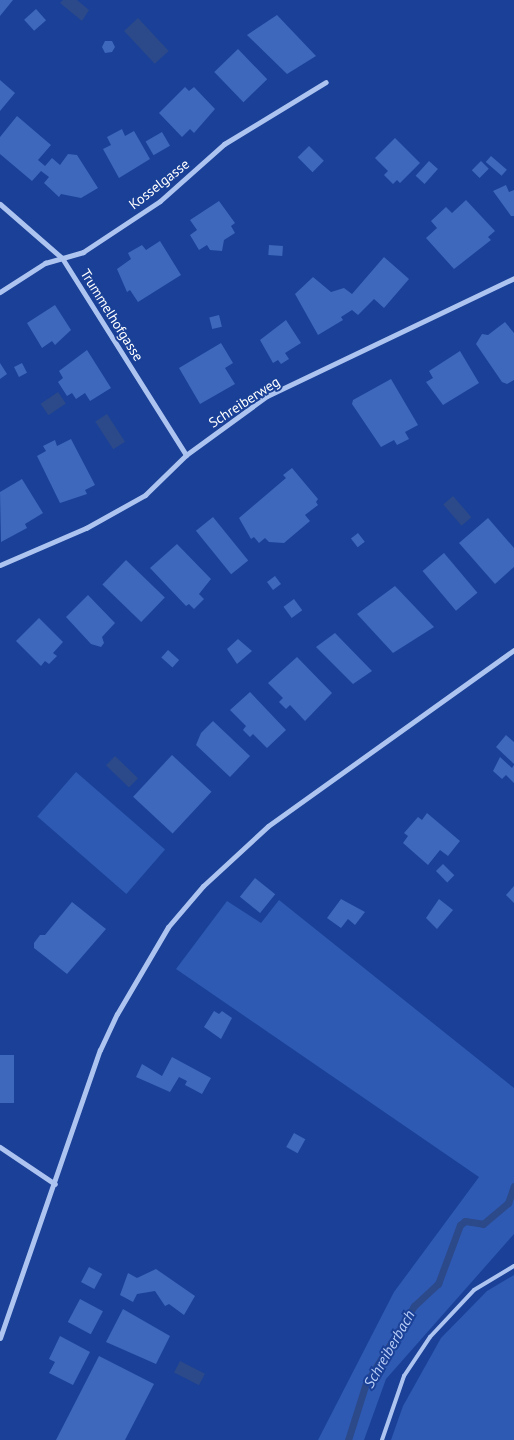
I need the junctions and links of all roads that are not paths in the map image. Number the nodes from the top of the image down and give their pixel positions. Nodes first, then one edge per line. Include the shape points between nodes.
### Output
1 (326, 82) dead end
2 (0, 204) edge
3 (62, 258) junction
4 (514, 278) edge
5 (0, 292) edge
6 (186, 455) junction
7 (0, 565) edge
8 (514, 650) edge
9 (0, 1147) edge
10 (55, 1184) junction
11 (514, 1266) edge
12 (0, 1338) edge
13 (382, 1440) edge

1 - 3 street, Kosselgasse via 224,144 160,201 83,252
2 - 3 street, Trummelhofgasse
3 - 5 street, Kosselgasse via 45,263
3 - 6 street, Trummelhofgasse
4 - 6 street, Schreiberweg via 267,396
6 - 7 street, Schreiberweg via 146,495
8 - 10 street via 268,826 202,886 168,927 117,1014 78,1108
9 - 10 street
10 - 12 street
11 - 13 lane via 474,1290 430,1337 404,1376

